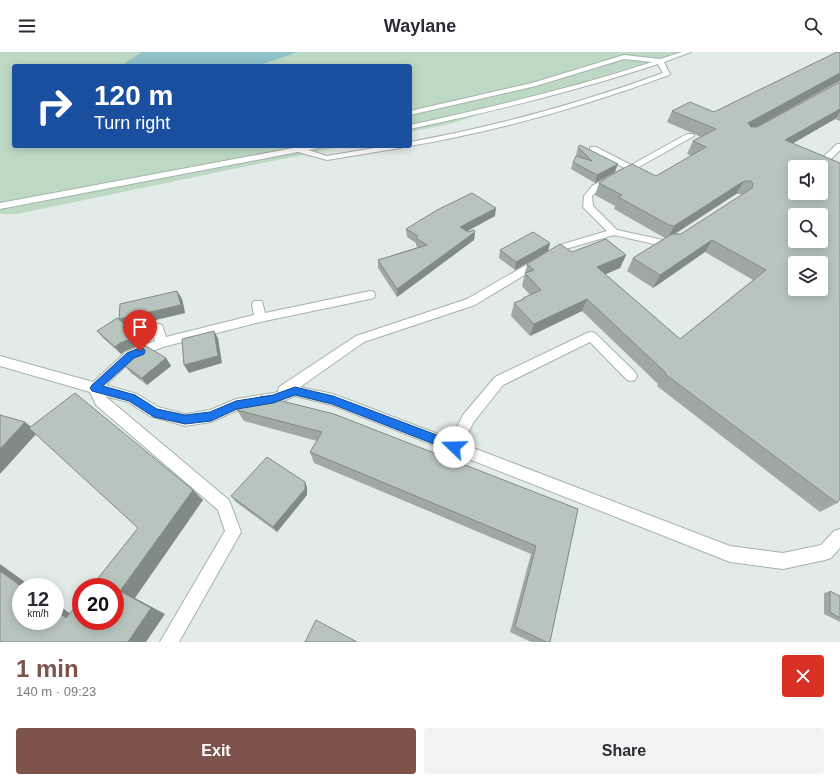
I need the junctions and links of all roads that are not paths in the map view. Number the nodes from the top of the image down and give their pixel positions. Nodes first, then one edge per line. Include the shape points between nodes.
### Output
1 (688, 52) edge
2 (660, 62) junction
3 (412, 113) edge
4 (412, 127) edge
5 (690, 136) dead end
6 (412, 144) edge
7 (840, 146) edge
8 (300, 148) edge
9 (388, 148) edge
10 (593, 149) dead end
11 (630, 168) junction
12 (840, 175) edge
13 (0, 206) edge
14 (614, 232) junction
15 (683, 235) edge
16 (370, 295) dead end
17 (258, 304) dead end
18 (260, 318) junction
19 (158, 328) dead end
20 (161, 343) junction
21 (0, 361) edge
22 (631, 376) dead end
23 (95, 388) junction
24 (273, 399) junction
25 (454, 447) junction
26 (840, 537) edge
27 (168, 642) edge

1 - 2 lane
2 - 3 lane via 624,57 534,85
2 - 4 lane via 514,104
2 - 6 lane via 667,74 606,96 520,121
5 - 11 lane
7 - 12 lane via 824,161 823,168
8 - 9 lane via 327,158
8 - 13 lane
10 - 11 lane
11 - 14 lane via 595,188 588,196 588,207
14 - 15 lane via 670,243
14 - 24 lane via 566,246 471,302 360,339
16 - 18 lane
17 - 18 lane
18 - 20 lane
19 - 20 lane
20 - 23 lane via 130,355
21 - 23 lane
22 - 25 lane via 591,336 499,381 468,419
23 - 24 lane via 132,398 154,412 185,420 211,416 236,405
23 - 27 lane via 101,401 224,505 233,532
24 - 25 lane via 295,391 333,400
25 - 26 lane via 730,554 783,562 825,552

